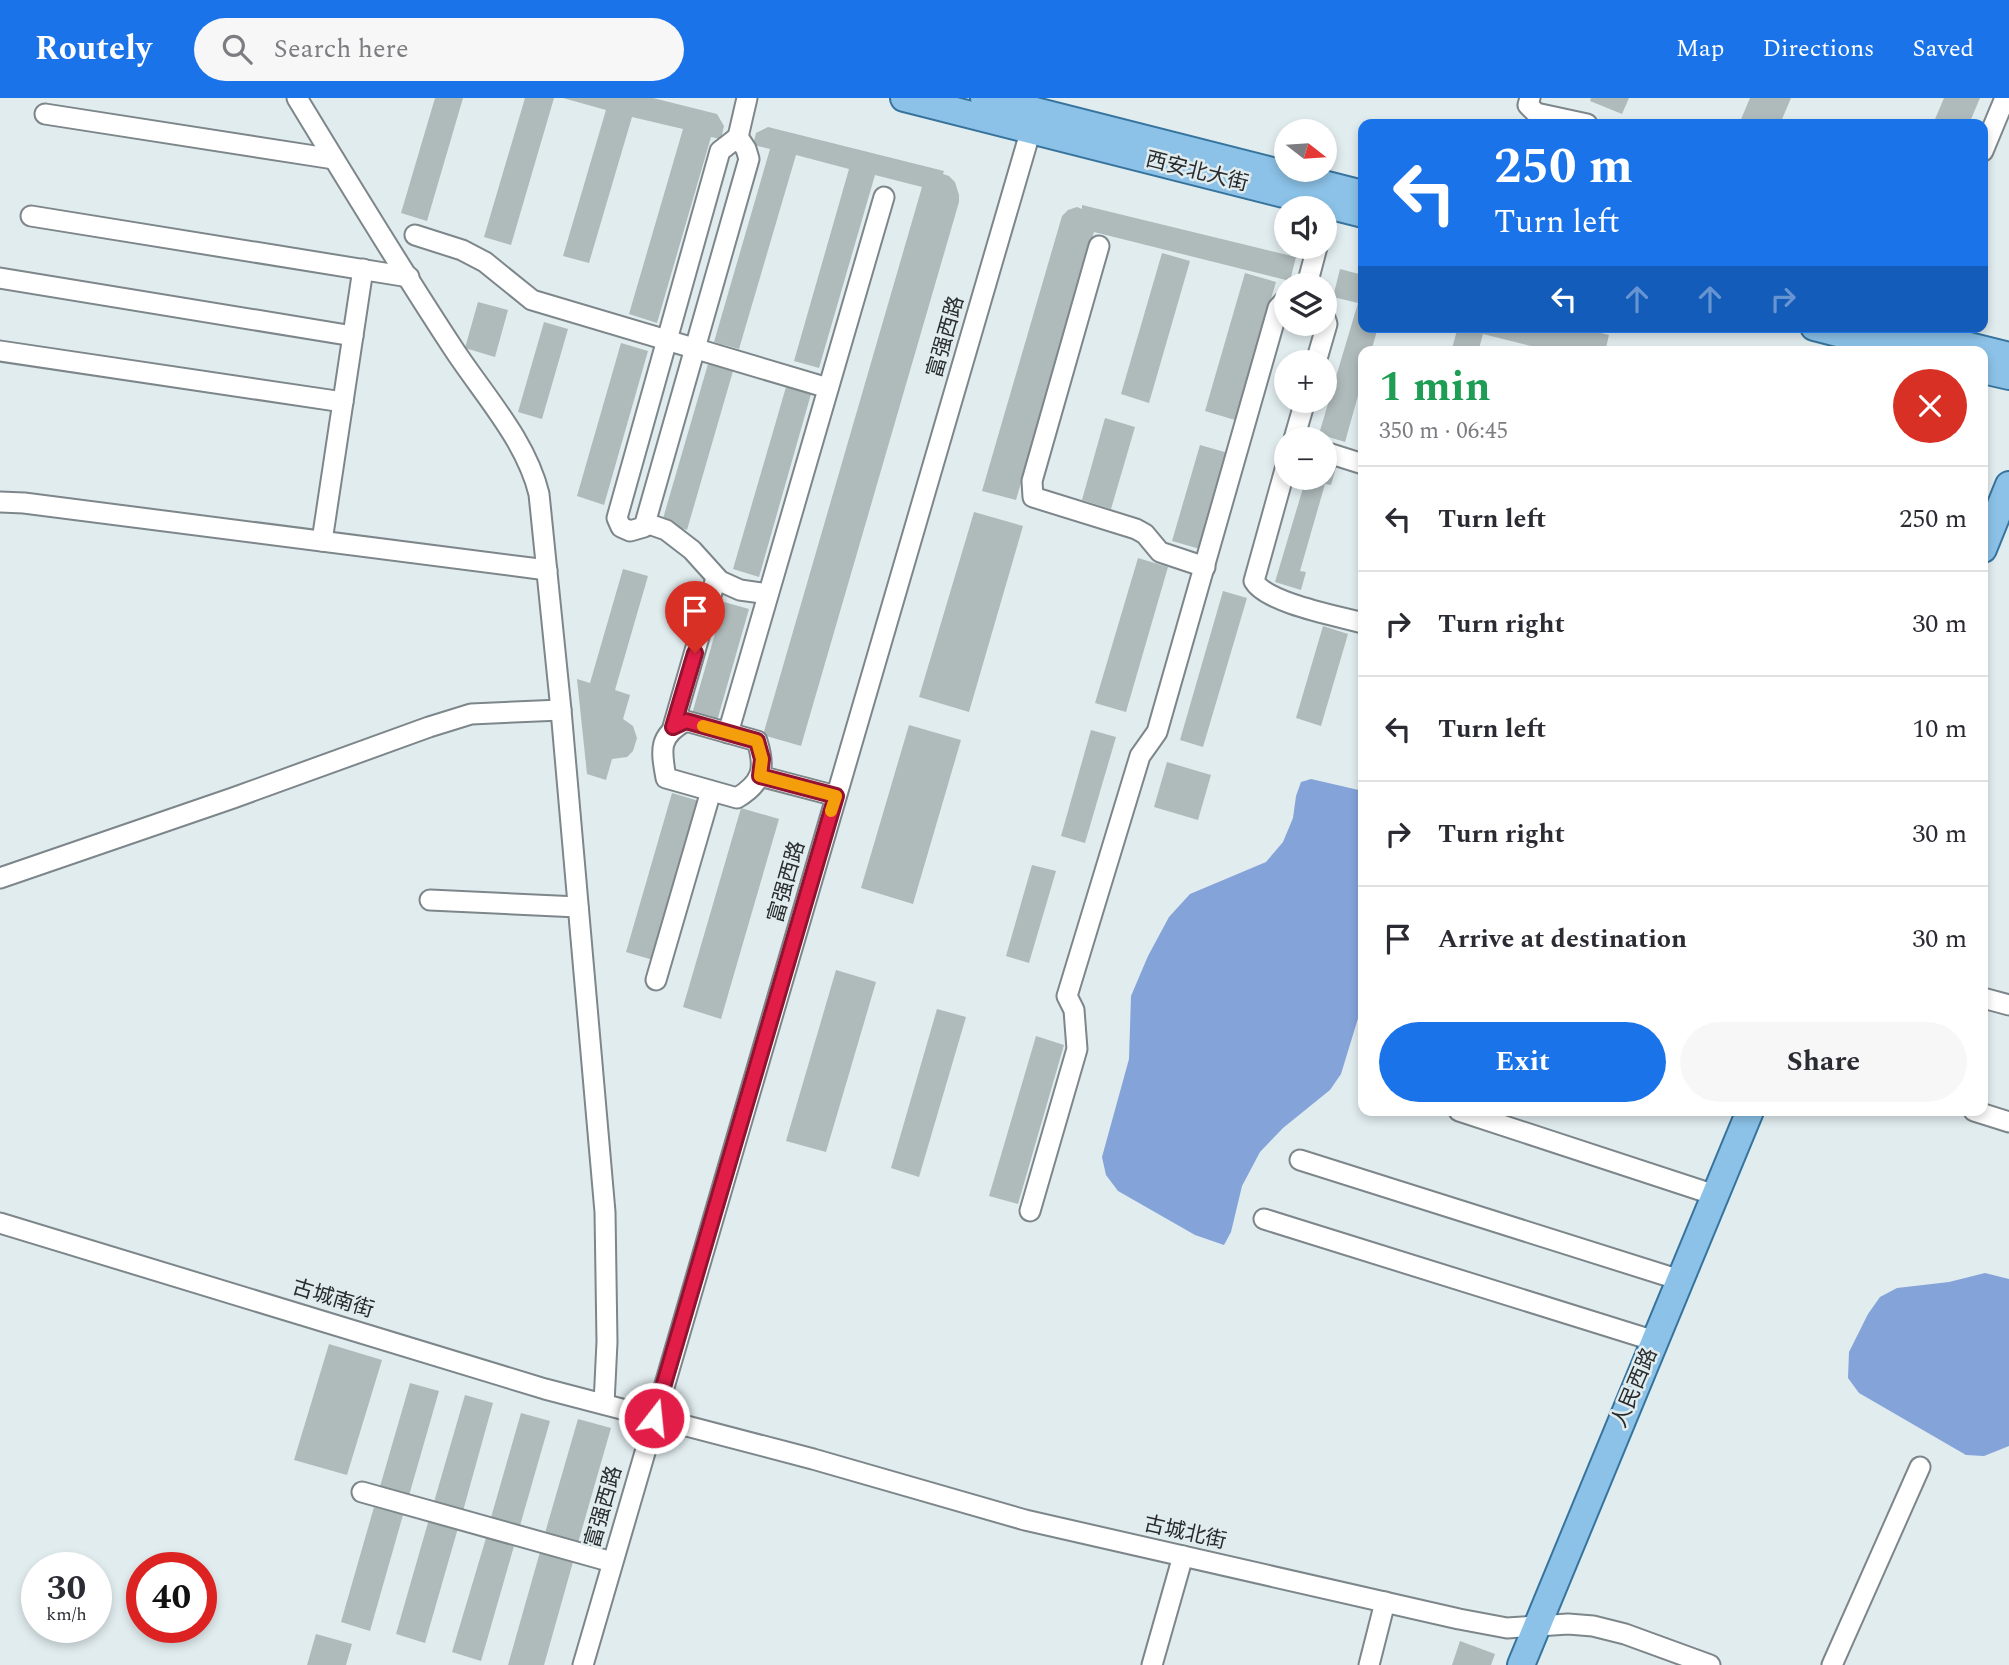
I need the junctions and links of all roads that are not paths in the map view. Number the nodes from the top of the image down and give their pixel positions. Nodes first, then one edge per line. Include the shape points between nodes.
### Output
1 (297, 98) edge
2 (747, 98) edge
3 (904, 98) edge
4 (984, 98) edge
5 (1530, 98) edge
6 (2005, 98) edge
7 (1028, 112) edge
8 (46, 114) dead end
9 (1564, 119) edge
10 (738, 137) junction
11 (1988, 139) edge
12 (334, 159) junction
13 (1358, 193) edge
14 (1278, 196) edge
15 (884, 197) dead end
16 (1337, 213) edge
17 (1358, 214) edge
18 (31, 216) dead end
19 (415, 235) dead end
20 (1100, 246) dead end
21 (363, 269) junction
22 (409, 277) junction
23 (0, 278) edge
24 (1274, 322) edge
25 (1837, 333) edge
26 (1917, 333) edge
27 (353, 336) junction
28 (667, 341) junction
29 (1888, 346) edge
30 (1969, 346) edge
31 (695, 349) junction
32 (0, 351) edge
33 (1988, 351) edge
34 (2009, 356) edge
35 (1988, 371) edge
36 (2009, 376) edge
37 (828, 388) junction
38 (343, 402) junction
39 (1337, 456) edge
40 (1358, 462) edge
41 (2009, 485) edge
42 (1279, 490) edge
43 (0, 502) edge
44 (646, 523) junction
45 (1988, 537) edge
46 (322, 541) junction
47 (1205, 567) junction
48 (547, 570) junction
49 (716, 578) junction
50 (768, 594) junction
51 (1358, 622) edge
52 (561, 710) junction
53 (673, 727) junction
54 (728, 733) junction
55 (760, 776) junction
56 (711, 791) junction
57 (836, 796) junction
58 (0, 878) edge
59 (430, 900) dead end
60 (578, 907) junction
61 (656, 980) dead end
62 (1988, 999) edge
63 (2009, 1005) edge
64 (1988, 1115) edge
65 (1474, 1116) edge
66 (1748, 1116) edge
67 (2009, 1122) edge
68 (1300, 1160) dead end
69 (1715, 1195) junction
70 (1030, 1211) dead end
71 (1264, 1219) dead end
72 (0, 1223) edge
73 (1680, 1280) junction
74 (1655, 1340) junction
75 (604, 1404) junction
76 (654, 1418) junction
77 (1920, 1467) dead end
78 (362, 1492) dead end
79 (1183, 1556) junction
80 (612, 1562) junction
81 (1384, 1602) junction
82 (1536, 1626) junction
83 (583, 1665) edge
84 (1152, 1665) edge
85 (1369, 1665) edge
86 (1521, 1665) edge
87 (1710, 1665) edge
88 (1832, 1665) edge

1 - 12 street
2 - 10 street
3 - 7 main road
4 - 7 main road
5 - 9 street via 1528,105 1536,113
6 - 11 street
7 - 13 main road, 西安北大街
7 - 14 main road, 西安北大街
7 - 57 street, 富强西路
8 - 12 street
10 - 28 street via 720,151
10 - 31 street via 749,159
12 - 22 street
15 - 37 street
16 - 17 main road, 西安北大街
18 - 21 street
19 - 28 street via 485,262 532,300
20 - 47 street via 1031,481 1033,497 1136,529 1160,552
21 - 22 street
21 - 27 street
22 - 48 street via 534,474
23 - 27 street
24 - 47 street
25 - 29 main road
26 - 30 main road
27 - 38 street
28 - 31 street
28 - 44 street via 617,518 621,527 630,531
31 - 37 street
31 - 44 street
32 - 38 street
33 - 34 main road
35 - 36 main road
37 - 50 street
38 - 46 street
39 - 40 street
41 - 45 main road
42 - 51 street via 1254,580 1257,587 1278,598
43 - 46 street
44 - 49 street via 666,530 692,550
46 - 48 street
47 - 70 street via 1157,732 1140,756 1066,996 1074,1010 1077,1049
48 - 52 street
49 - 50 street via 740,590
49 - 53 street
50 - 54 street
52 - 58 street via 471,714
52 - 60 street
53 - 54 street via 686,721
53 - 56 street via 662,746 666,778
54 - 55 street via 757,741
55 - 56 street via 754,788 737,798
55 - 57 street
56 - 61 street
57 - 76 street, 富强西路
59 - 60 street
60 - 75 street via 605,1212
62 - 63 street
64 - 67 street
65 - 69 street
66 - 69 main road, 人民西路
68 - 73 street
69 - 73 main road, 人民西路
71 - 74 street
72 - 75 street, 古城南街
73 - 74 main road, 人民西路
74 - 82 main road, 人民西路
75 - 76 street, 古城南街
76 - 79 street, 古城北街 via 1026,1520
76 - 80 street, 富强西路
77 - 88 street
78 - 80 street
79 - 81 street, 古城北街
79 - 84 street
80 - 83 street, 富强西路
81 - 82 street, 古城北街 via 1507,1628
81 - 85 street
82 - 86 main road, 人民西路
82 - 87 street, 古城北街 via 1593,1626

